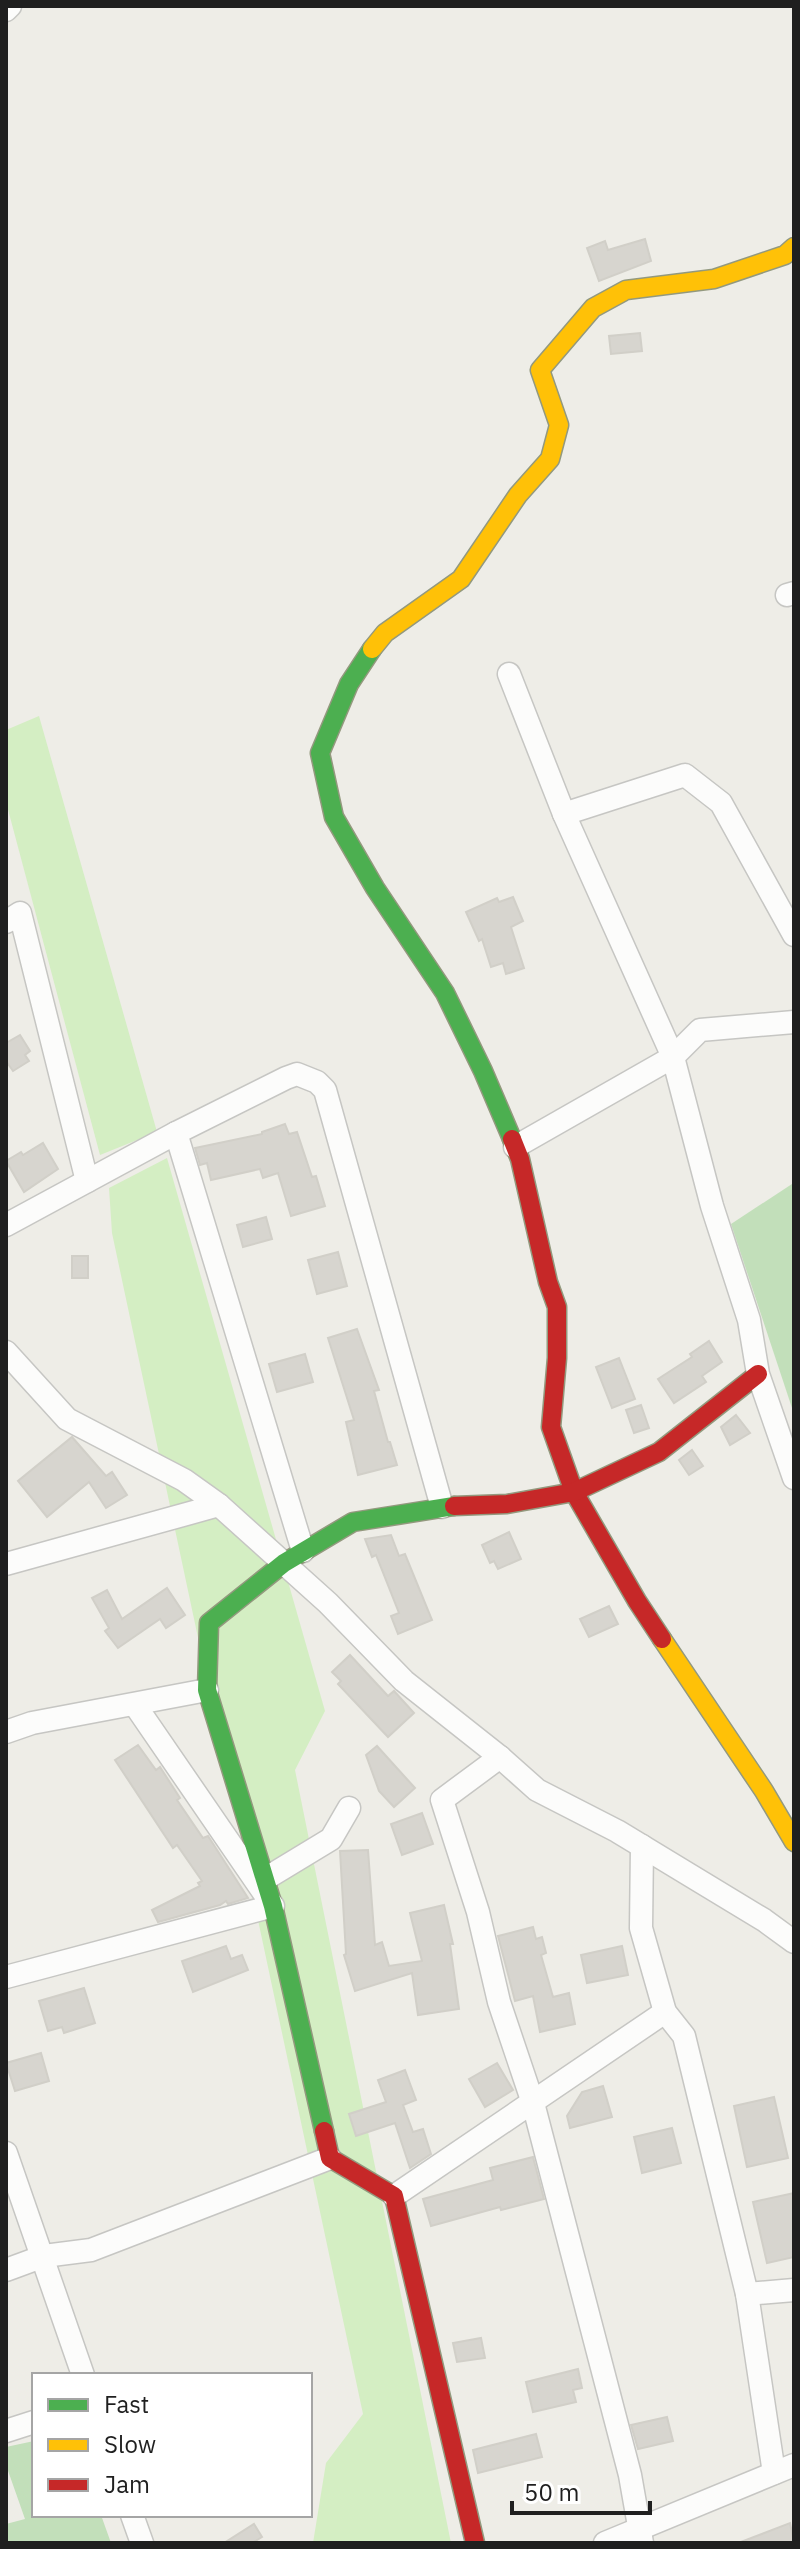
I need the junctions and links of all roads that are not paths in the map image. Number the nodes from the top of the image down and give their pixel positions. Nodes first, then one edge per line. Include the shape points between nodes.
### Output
1 (794, 247) edge
2 (509, 674) dead end
3 (564, 814) junction
4 (6, 922) edge
5 (794, 935) edge
6 (794, 1022) edge
7 (673, 1057) junction
8 (176, 1133) junction
9 (515, 1147) junction
10 (87, 1181) junction
11 (6, 1225) edge
12 (6, 1352) edge
13 (758, 1374) junction
14 (794, 1478) edge
15 (574, 1492) junction
16 (219, 1505) junction
17 (442, 1507) junction
18 (294, 1557) junction
19 (6, 1564) edge
20 (207, 1690) junction
21 (135, 1705) junction
22 (6, 1732) edge
23 (500, 1757) junction
24 (349, 1808) dead end
25 (794, 1842) edge
26 (642, 1846) junction
27 (265, 1879) junction
28 (273, 1906) junction
29 (794, 1942) edge
30 (6, 1977) edge
31 (665, 2012) junction
32 (533, 2103) junction
33 (6, 2153) edge
34 (330, 2158) junction
35 (394, 2196) junction
36 (44, 2256) junction
37 (6, 2270) edge
38 (794, 2290) edge
39 (747, 2294) junction
40 (82, 2373) edge
41 (32, 2423) edge
42 (6, 2431) edge
43 (784, 2469) edge
44 (133, 2517) edge
45 (641, 2536) edge
46 (142, 2543) edge
47 (475, 2543) edge
48 (605, 2543) edge

1 - 9 street via 785,255 714,279 626,290 593,308 540,370 559,425 550,459 518,495 461,579 385,633 365,658 320,753 334,817 445,993
2 - 3 street
3 - 5 street via 685,775 721,803
3 - 7 street
4 - 10 street via 20,913
6 - 7 street via 700,1030
7 - 9 street
7 - 13 street via 749,1320
8 - 10 street
8 - 17 street via 297,1074 325,1090
8 - 18 street
9 - 15 street via 557,1307 551,1427
10 - 11 street
12 - 16 street via 67,1419 184,1480
13 - 14 street
13 - 15 street via 659,1452
15 - 17 street via 507,1504
15 - 25 street via 637,1601
16 - 18 street
16 - 19 street
17 - 18 street via 353,1522
18 - 20 street via 209,1623
18 - 23 street via 328,1603 404,1681
20 - 21 street
20 - 27 street
21 - 22 street
21 - 28 street
23 - 26 street via 537,1790
23 - 32 street via 442,1800
24 - 27 street via 331,1839
26 - 29 street
26 - 31 street via 641,1928
27 - 28 street
28 - 30 street
28 - 34 street
31 - 32 street
31 - 39 street via 684,2036
32 - 35 street
32 - 45 street via 630,2475
33 - 36 street
34 - 35 street
34 - 36 street via 91,2250
35 - 47 street
36 - 37 street
36 - 40 street
38 - 39 street
39 - 43 street
41 - 42 street
43 - 45 street
44 - 46 street
45 - 48 street

